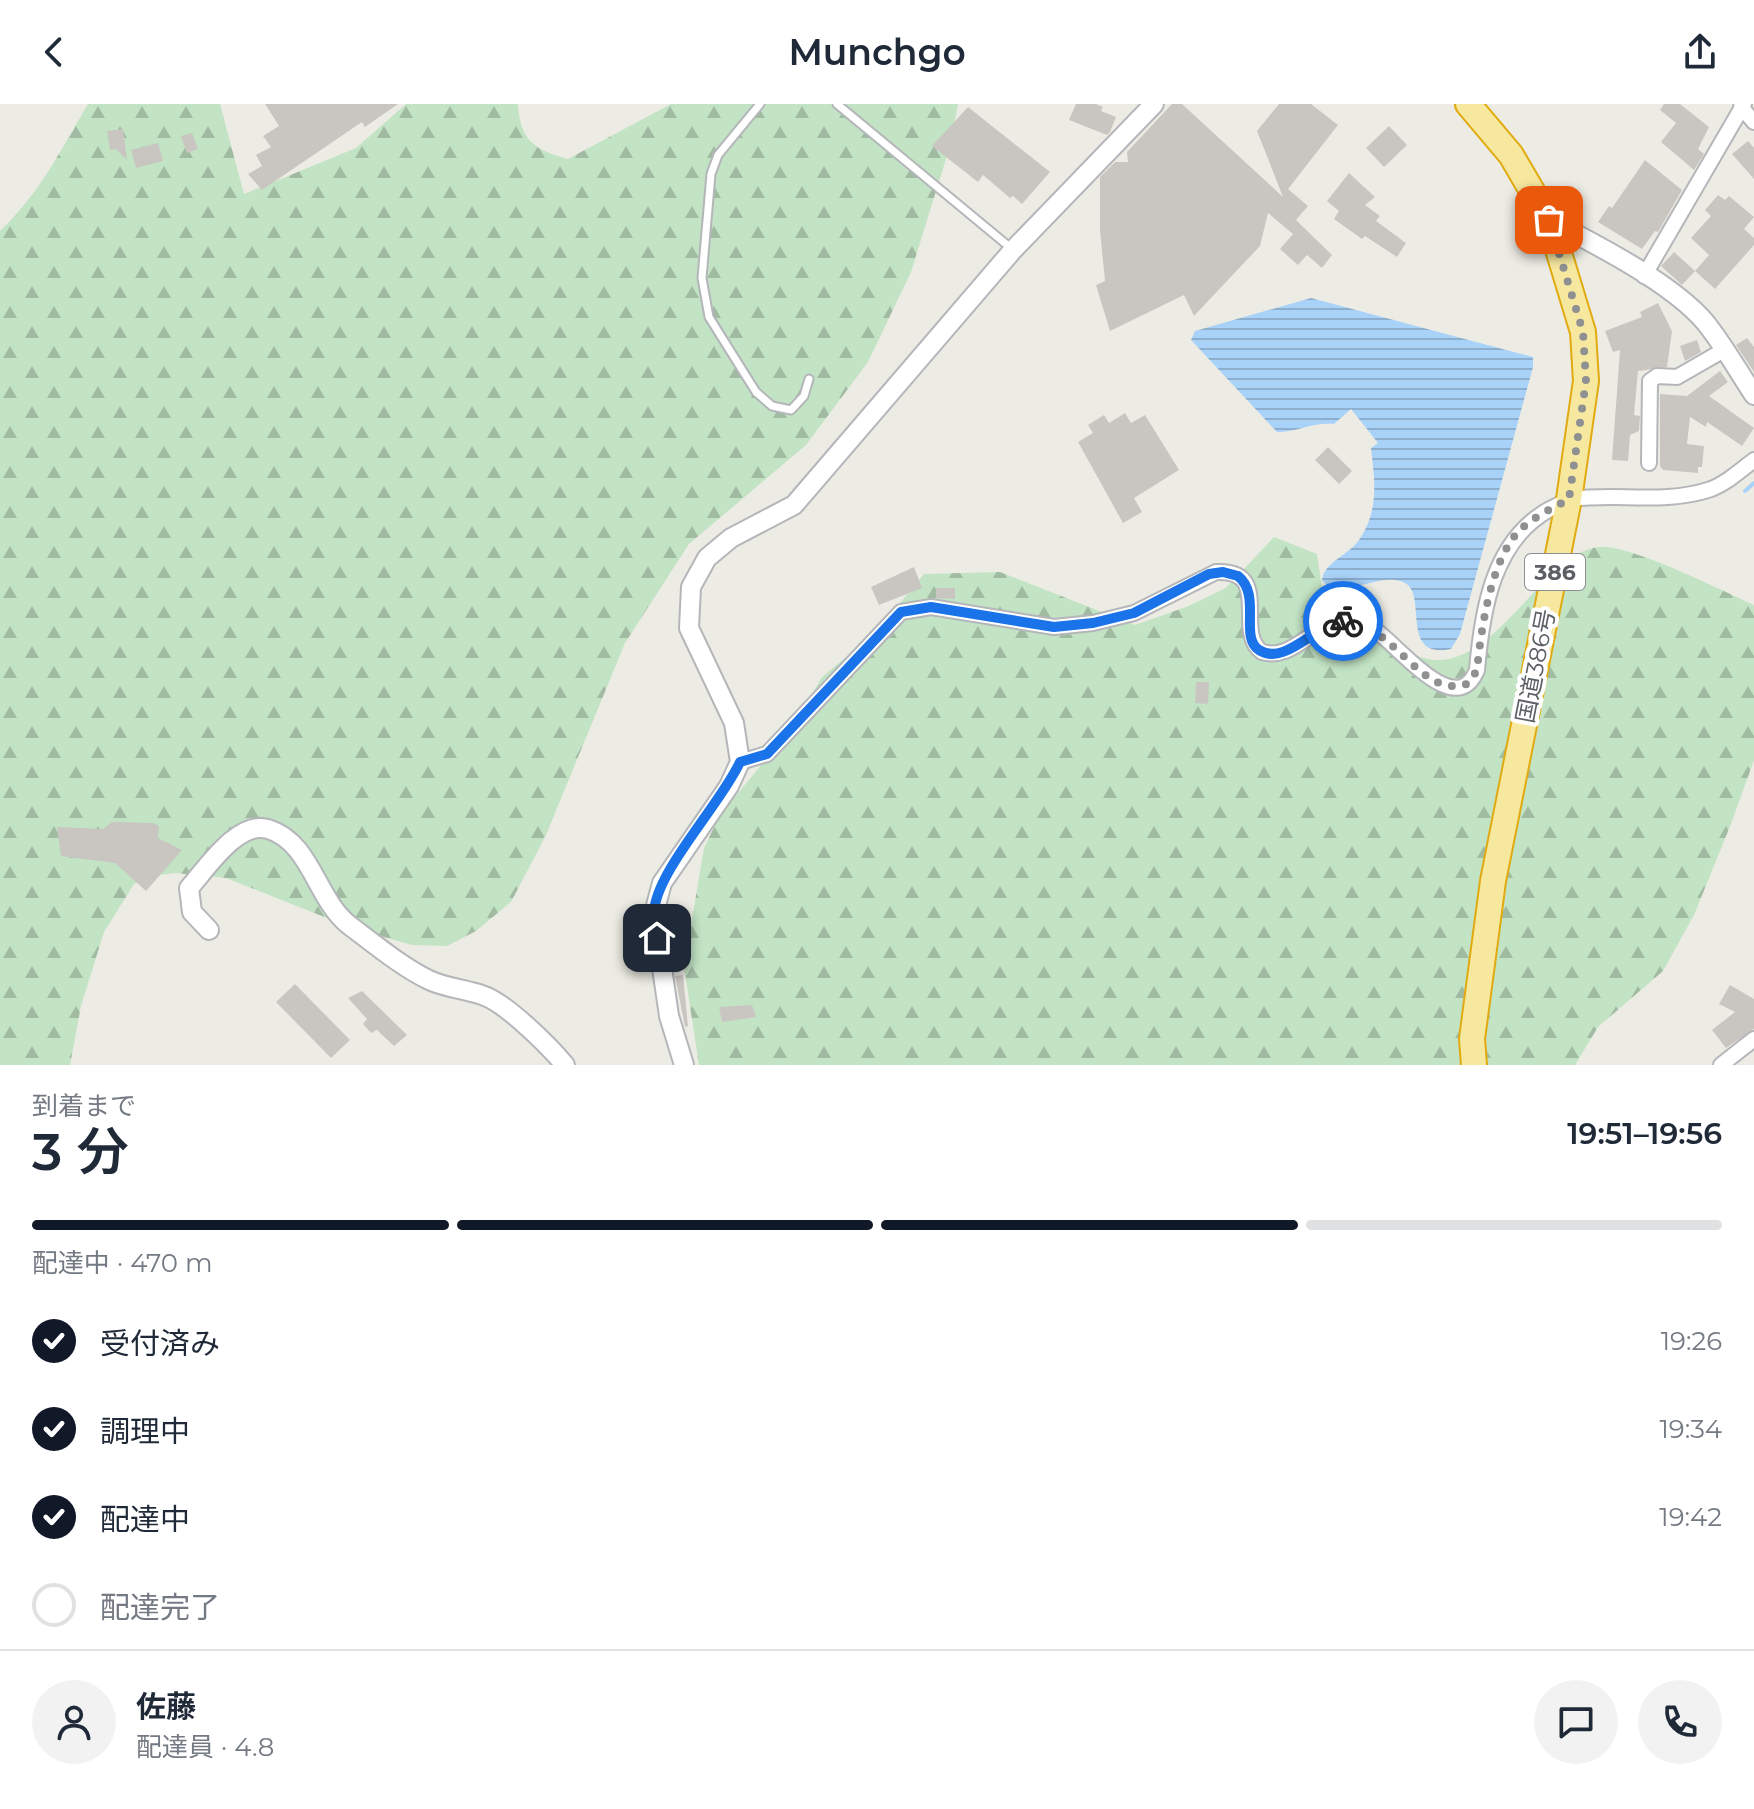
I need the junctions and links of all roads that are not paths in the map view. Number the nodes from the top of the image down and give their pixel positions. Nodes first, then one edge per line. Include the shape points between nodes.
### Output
1 (760, 104) edge
2 (837, 104) edge
3 (1154, 104) edge
4 (1468, 104) edge
5 (1742, 106) edge
6 (1754, 122) edge
7 (1549, 220) junction
8 (1013, 250) junction
9 (1644, 276) junction
10 (1724, 350) junction
11 (809, 379) dead end
12 (1754, 395) edge
13 (1754, 460) edge
14 (1649, 463) dead end
15 (1569, 499) junction
16 (740, 762) junction
17 (209, 930) dead end
18 (1754, 1039) edge
19 (565, 1065) edge
20 (684, 1065) edge
21 (1474, 1065) edge
22 (1721, 1065) edge

1 - 11 lane via 718,155 711,174 702,278 709,317 756,392 772,406 791,410
2 - 8 lane
3 - 8 street
4 - 7 highway, 国道386号 / 386 via 1511,155
5 - 6 street
5 - 9 street
7 - 9 street
7 - 15 highway, 国道386号 / 386 via 1583,332 1586,381
8 - 16 street via 794,505 731,538 707,558 691,587 689,628 734,723
9 - 10 street via 1684,301
10 - 12 street
10 - 14 street via 1677,377 1650,381
13 - 15 street via 1709,490
15 - 16 street via 1518,531 1506,550 1494,578 1477,670 1460,687 1438,683 1371,626 1355,621 1330,623 1278,654 1262,652 1252,641 1250,592 1244,581 1216,572 1134,613 1093,623 1054,627 931,607 901,612 767,754
15 - 21 highway, 国道386号 / 386 via 1493,881 1472,1039
16 - 20 street via 662,883 654,913 669,1016
17 - 19 street via 192,912 189,888 247,830 267,829 295,844 346,923 429,980 485,995 546,1042
18 - 22 street

